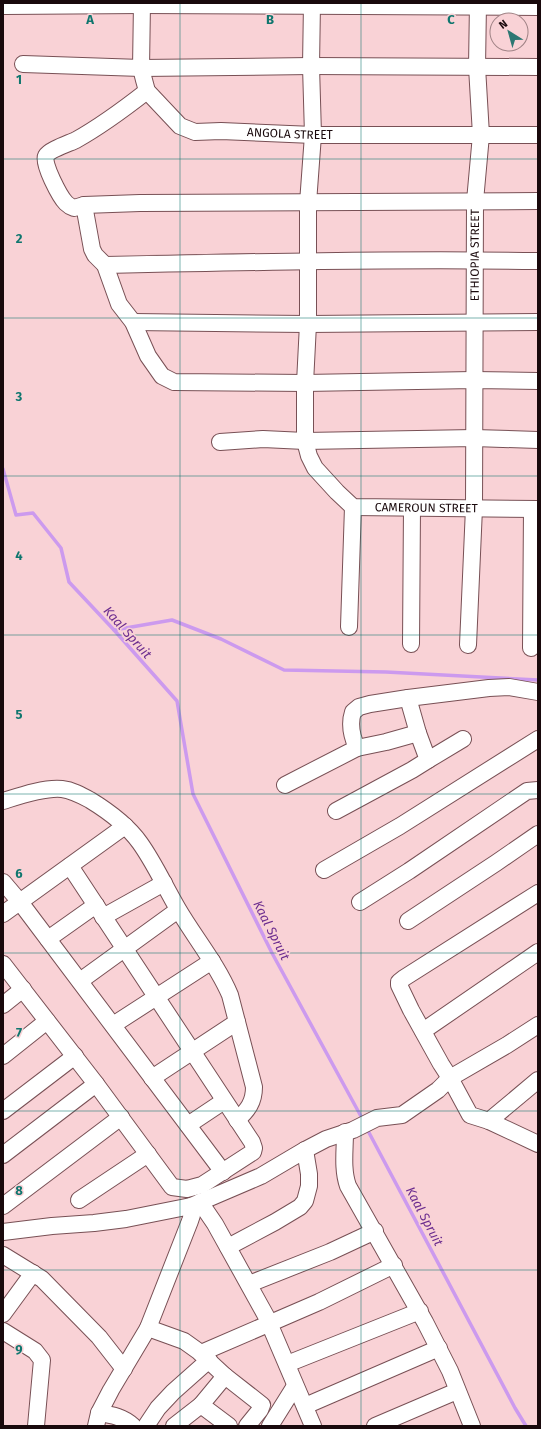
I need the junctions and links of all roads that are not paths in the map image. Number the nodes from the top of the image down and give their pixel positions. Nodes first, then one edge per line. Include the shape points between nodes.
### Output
1 (142, 4) edge
2 (312, 4) edge
3 (478, 5) edge
4 (4, 6) edge
5 (538, 7) edge
6 (23, 64) dead end
7 (311, 66) junction
8 (477, 67) junction
9 (538, 67) edge
10 (141, 68) junction
11 (147, 91) junction
12 (313, 135) junction
13 (481, 135) junction
14 (538, 135) edge
15 (475, 201) junction
16 (538, 201) edge
17 (308, 203) junction
18 (84, 205) junction
19 (474, 260) junction
20 (309, 261) junction
21 (538, 261) edge
22 (105, 265) junction
23 (133, 322) junction
24 (475, 322) junction
25 (538, 322) edge
26 (308, 324) junction
27 (473, 380) junction
28 (538, 381) edge
29 (305, 383) junction
30 (474, 438) junction
31 (538, 440) edge
32 (305, 441) junction
33 (220, 442) dead end
34 (353, 507) junction
35 (412, 508) junction
36 (474, 508) junction
37 (535, 509) edge
38 (350, 627) dead end
39 (411, 644) dead end
40 (468, 645) dead end
41 (531, 648) dead end
42 (538, 692) edge
43 (408, 698) junction
44 (418, 733) junction
45 (463, 739) dead end
46 (538, 739) edge
47 (357, 748) junction
48 (428, 760) junction
49 (285, 785) dead end
50 (538, 790) edge
51 (3, 801) edge
52 (336, 811) dead end
53 (125, 826) junction
54 (538, 834) edge
55 (70, 866) junction
56 (324, 870) dead end
57 (3, 882) edge
58 (164, 883) junction
59 (538, 893) edge
60 (20, 902) junction
61 (360, 902) dead end
62 (178, 910) junction
63 (100, 911) junction
64 (3, 914) edge
65 (408, 921) dead end
66 (48, 939) junction
67 (124, 949) junction
68 (538, 952) edge
69 (212, 961) junction
70 (3, 964) edge
71 (80, 981) junction
72 (22, 989) junction
73 (156, 997) junction
74 (3, 1004) edge
75 (47, 1021) junction
76 (237, 1022) junction
77 (113, 1025) junction
78 (538, 1025) edge
79 (423, 1031) junction
80 (192, 1051) junction
81 (3, 1056) edge
82 (75, 1056) junction
83 (152, 1078) junction
84 (450, 1078) junction
85 (538, 1080) edge
86 (96, 1084) junction
87 (224, 1100) junction
88 (3, 1111) edge
89 (121, 1117) junction
90 (238, 1120) junction
91 (488, 1121) junction
92 (188, 1125) junction
93 (349, 1131) junction
94 (538, 1144) edge
95 (305, 1150) junction
96 (148, 1154) junction
97 (3, 1155) edge
98 (223, 1172) junction
99 (79, 1200) dead end
100 (196, 1204) junction
101 (3, 1206) edge
102 (375, 1231) junction
103 (3, 1232) edge
104 (228, 1247) junction
105 (3, 1255) edge
106 (394, 1265) junction
107 (32, 1273) junction
108 (249, 1284) junction
109 (420, 1311) junction
110 (3, 1314) edge
111 (269, 1322) junction
112 (148, 1328) junction
113 (3, 1332) edge
114 (438, 1348) junction
115 (205, 1357) junction
116 (287, 1364) junction
117 (124, 1369) junction
118 (225, 1376) junction
119 (295, 1386) junction
120 (457, 1391) junction
121 (201, 1405) junction
122 (304, 1406) junction
123 (98, 1420) edge
124 (36, 1426) edge
125 (134, 1426) edge
126 (146, 1426) edge
127 (174, 1426) edge
128 (229, 1426) edge
129 (247, 1426) edge
130 (270, 1426) edge
131 (313, 1426) edge
132 (375, 1426) edge
133 (472, 1426) edge

1 - 2 street
1 - 4 street
1 - 10 street, ANGOLA STREET
2 - 3 street
2 - 7 street
3 - 5 street
3 - 8 street, ETHIOPIA STREET
6 - 10 street
7 - 8 street
7 - 10 street
7 - 12 street
8 - 9 street
8 - 13 street, ETHIOPIA STREET
10 - 11 street, ANGOLA STREET
11 - 12 street, ANGOLA STREET via 180,126 195,132
11 - 18 street via 106,122 46,155 46,166 66,203 74,208
12 - 13 street, ANGOLA STREET
12 - 17 street
13 - 14 street, ANGOLA STREET
13 - 15 street, ETHIOPIA STREET
15 - 16 street
15 - 17 street
15 - 19 street, ETHIOPIA STREET
17 - 18 street
17 - 20 street
18 - 22 street via 92,249
19 - 20 street
19 - 21 street
19 - 24 street, ETHIOPIA STREET
20 - 22 street
20 - 26 street
22 - 23 street via 119,304
23 - 26 street
23 - 29 street via 158,372 174,382
24 - 25 street
24 - 26 street
24 - 27 street, ETHIOPIA STREET
26 - 29 street
27 - 28 street
27 - 29 street
27 - 30 street, ETHIOPIA STREET
29 - 32 street
30 - 31 street
30 - 32 street
30 - 36 street, ETHIOPIA STREET
32 - 33 street via 263,439
32 - 34 street via 315,468
34 - 35 street, CAMEROUN STREET
34 - 38 street
35 - 36 street, CAMEROUN STREET
35 - 39 street
36 - 37 street, CAMEROUN STREET
36 - 40 street, ETHIOPIA STREET
37 - 41 street
42 - 43 street via 509,687
43 - 44 street
43 - 47 street via 370,704 353,712 351,726
44 - 47 street
44 - 48 street
45 - 48 street
46 - 56 street via 407,822
47 - 49 street
48 - 52 street
50 - 61 street via 527,791
51 - 53 street via 42,790 71,790 96,804
53 - 55 street
53 - 58 street via 139,842
54 - 65 street
55 - 60 street
55 - 63 street
57 - 60 street
58 - 62 street
58 - 63 street
59 - 79 street via 399,982 399,988
60 - 64 street
60 - 66 street
62 - 67 street
62 - 69 street
63 - 66 street
63 - 67 street
66 - 71 street
67 - 71 street
67 - 73 street
68 - 79 street
69 - 73 street
69 - 76 street via 230,994
70 - 72 street
71 - 77 street
72 - 74 street
72 - 75 street
73 - 77 street
73 - 80 street
75 - 81 street
75 - 82 street
76 - 80 street
76 - 90 street via 254,1087 252,1102
77 - 83 street
78 - 84 street
79 - 84 street
80 - 83 street
80 - 87 street
82 - 86 street
82 - 88 street
83 - 92 street
84 - 91 street via 470,1115
84 - 93 street via 438,1090 402,1115 377,1118
85 - 91 street
86 - 89 street
86 - 97 street
87 - 90 street
87 - 92 street
89 - 96 street
89 - 101 street
90 - 98 street via 254,1150
91 - 94 street
92 - 98 street
93 - 95 street
93 - 102 street via 345,1178
95 - 100 street via 261,1176
95 - 104 street via 309,1186 305,1201 300,1207 275,1222
96 - 98 street via 172,1187 176,1188 197,1187
96 - 99 street
100 - 103 street via 126,1220
100 - 104 street
100 - 112 street
102 - 106 street
102 - 108 street
104 - 108 street
105 - 107 street
106 - 109 street
106 - 111 street via 318,1302
107 - 110 street
107 - 117 street via 42,1279 99,1337
108 - 111 street
109 - 114 street
109 - 116 street
111 - 115 street
111 - 116 street
112 - 115 street via 184,1341
112 - 117 street
113 - 124 street via 35,1351 42,1360
114 - 120 street
114 - 122 street
115 - 118 street
115 - 126 street via 158,1408
116 - 119 street
117 - 123 street
118 - 121 street
118 - 129 street via 262,1405
119 - 122 street
119 - 130 street
120 - 132 street
120 - 133 street
121 - 127 street
121 - 128 street
122 - 131 street
123 - 125 street via 116,1416

